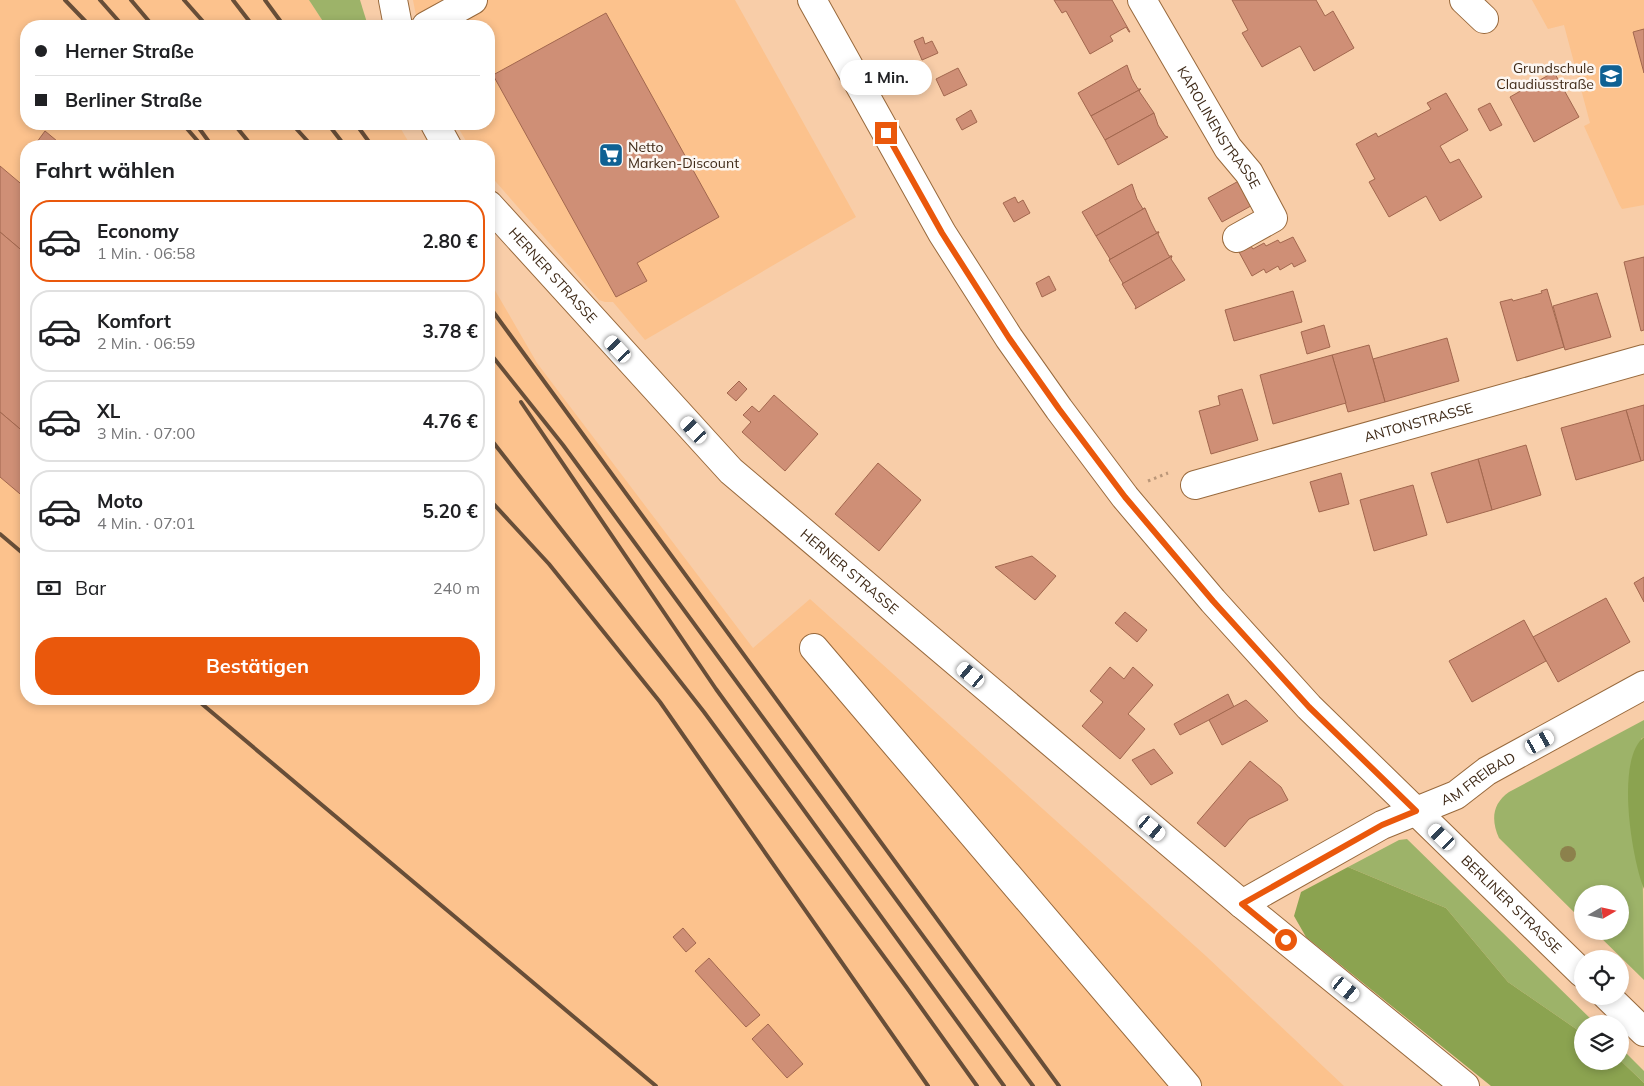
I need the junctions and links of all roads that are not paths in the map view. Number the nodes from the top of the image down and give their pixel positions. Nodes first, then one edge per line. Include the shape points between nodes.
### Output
1 (394, 0) edge
2 (473, 0) edge
3 (812, 0) edge
4 (1142, 0) edge
5 (1464, 0) edge
6 (1484, 19) dead end
7 (397, 20) edge
8 (437, 20) edge
9 (495, 212) edge
10 (1237, 238) dead end
11 (1644, 359) edge
12 (1195, 485) road end
13 (814, 648) dead end
14 (1644, 685) edge
15 (1416, 811) junction
16 (1242, 904) junction
17 (1574, 965) edge
18 (1616, 1005) edge
19 (1644, 1032) edge
20 (1187, 1086) edge
21 (1465, 1086) edge

1 - 7 street
2 - 8 street
3 - 15 street, BERLINER STRASSE via 942,233 1059,409 1125,497 1213,601 1309,707
4 - 10 street, KAROLINENSTRASSE via 1228,148 1249,173 1273,218
5 - 6 street
9 - 16 street, HERNER STRASSE via 731,471
11 - 12 street, ANTONSTRASSE
13 - 20 street
14 - 15 street, AM FREIBAD via 1487,771 1456,795
15 - 16 street via 1382,825
15 - 17 street, BERLINER STRASSE
16 - 21 street, HERNER STRASSE
18 - 19 street

